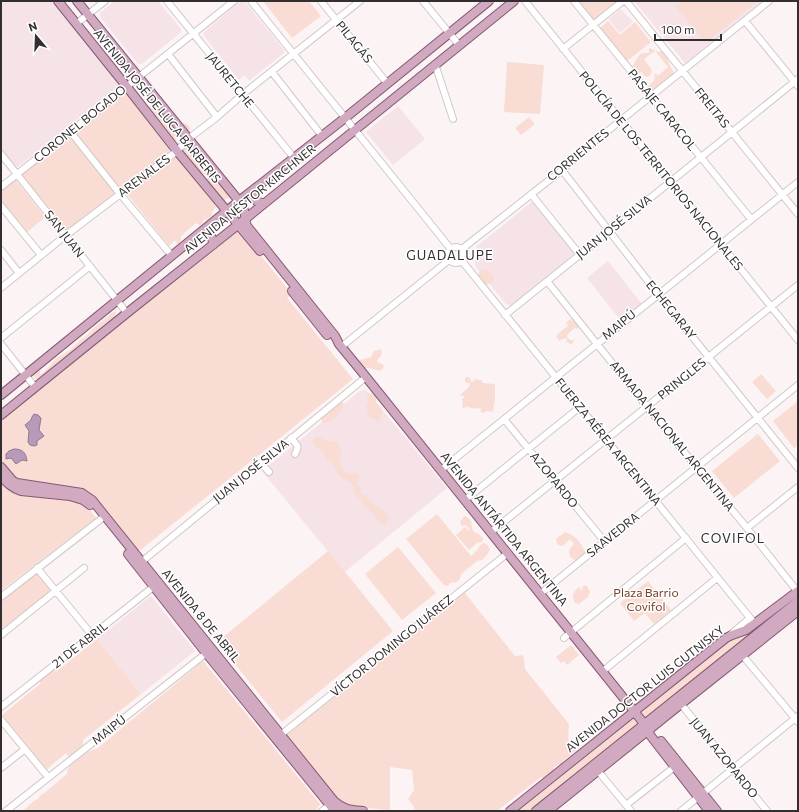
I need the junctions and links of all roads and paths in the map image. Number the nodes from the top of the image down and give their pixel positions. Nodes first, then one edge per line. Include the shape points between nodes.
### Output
1 (58, 1) edge
2 (77, 1) edge
3 (105, 1) edge
4 (168, 1) edge
5 (234, 1) edge
6 (251, 1) edge
7 (321, 1) edge
8 (360, 1) edge
9 (423, 1) edge
10 (489, 1) edge
11 (514, 1) edge
12 (525, 1) edge
13 (574, 1) edge
14 (623, 1) edge
15 (626, 1) edge
16 (769, 1) edge
17 (88, 15) junction
18 (336, 20) junction
19 (745, 21) junction
20 (76, 24) junction
21 (593, 25) junction
22 (193, 33) junction
23 (449, 34) junction
24 (459, 45) junction
25 (563, 49) junction
26 (168, 54) junction
27 (294, 54) junction
28 (435, 64) junction
29 (682, 71) junction
30 (272, 72) junction
31 (138, 77) junction
32 (797, 82) edge
33 (387, 83) junction
34 (127, 86) junction
35 (242, 95) junction
36 (651, 96) junction
37 (217, 117) junction
38 (345, 118) junction
39 (453, 119) dead end
40 (621, 120) junction
41 (355, 130) junction
42 (70, 131) junction
43 (732, 132) junction
44 (325, 133) junction
45 (188, 139) junction
46 (339, 142) junction
47 (177, 151) junction
48 (1, 154) edge
49 (701, 157) junction
50 (294, 158) junction
51 (562, 170) junction
52 (17, 174) junction
53 (670, 182) junction
54 (798, 182) edge
55 (1, 187) edge
56 (254, 189) junction
57 (120, 194) junction
58 (531, 194) junction
59 (782, 194) junction
60 (239, 202) junction
61 (265, 203) junction
62 (1, 206) edge
63 (227, 211) junction
64 (798, 214) edge
65 (751, 219) junction
66 (239, 224) junction
67 (609, 231) junction
68 (201, 232) junction
69 (65, 236) junction
70 (720, 244) junction
71 (213, 245) junction
72 (450, 248) junction
73 (462, 249) junction
74 (1, 250) edge
75 (42, 255) junction
76 (580, 255) junction
77 (172, 256) junction
78 (449, 260) junction
79 (462, 261) junction
80 (89, 267) junction
81 (19, 272) junction
82 (547, 281) junction
83 (798, 285) edge
84 (1, 288) edge
85 (658, 294) junction
86 (117, 301) junction
87 (771, 307) junction
88 (127, 313) junction
89 (505, 315) junction
90 (1, 338) edge
91 (798, 340) edge
92 (597, 343) junction
93 (1, 344) edge
94 (340, 345) junction
95 (709, 357) junction
96 (26, 375) junction
97 (366, 377) junction
98 (555, 377) junction
99 (798, 386) edge
100 (35, 387) junction
101 (1, 395) edge
102 (580, 407) junction
103 (647, 407) junction
104 (1, 415) edge
105 (758, 418) junction
106 (504, 419) junction
107 (291, 438) junction
108 (606, 440) junction
109 (528, 449) junction
110 (295, 454) dead end
111 (261, 463) junction
112 (1, 467) edge
113 (697, 467) junction
114 (798, 468) edge
115 (441, 470) junction
116 (269, 472) dead end
117 (1, 476) edge
118 (555, 481) junction
119 (798, 487) edge
120 (465, 500) junction
121 (656, 501) junction
122 (103, 517) junction
123 (747, 528) junction
124 (491, 532) junction
125 (686, 538) junction
126 (605, 542) junction
127 (508, 553) junction
128 (139, 563) junction
129 (38, 568) junction
130 (84, 568) dead end
131 (717, 578) junction
132 (156, 585) junction
133 (56, 591) junction
134 (797, 591) edge
135 (540, 594) junction
136 (1, 597) edge
137 (798, 601) edge
138 (798, 611) edge
139 (753, 621) junction
140 (571, 632) junction
141 (1, 635) edge
142 (92, 635) junction
143 (564, 638) dead end
144 (209, 651) junction
145 (743, 656) junction
146 (602, 671) junction
147 (681, 704) junction
148 (1, 707) edge
149 (635, 711) junction
150 (797, 719) edge
151 (1, 720) edge
152 (647, 727) junction
153 (279, 737) junction
154 (25, 749) junction
155 (677, 765) junction
156 (1, 768) edge
157 (733, 769) junction
158 (598, 771) junction
159 (48, 777) junction
160 (701, 795) junction
161 (332, 803) junction
162 (626, 805) junction
163 (6, 811) edge
164 (322, 811) edge
165 (336, 811) edge
166 (363, 811) edge
167 (510, 811) edge
168 (536, 811) edge
169 (548, 811) edge
170 (631, 811) edge
171 (681, 811) edge
172 (709, 811) edge
173 (717, 811) edge
174 (767, 811) edge

1 - 20 main road, AVENIDA JOSÉ DE LUCA BARBERIS
2 - 17 main road, AVENIDA JOSÉ DE LUCA BARBERIS
3 - 17 street
4 - 22 street, JAURETCHE
5 - 22 street, CORONEL BOGADO
6 - 27 street
7 - 18 street, PILAGÁS
8 - 18 street, ARENALES
9 - 23 street
10 - 23 main road, AVENIDA NÉSTOR KIRCHNER
11 - 24 main road, AVENIDA NÉSTOR KIRCHNER
12 - 25 street, POLICÍA DE LOS TERRITORIOS NACIONALES
13 - 21 street, PASAJE CARACOL
14 - 21 street
15 - 29 street, FREITAS
16 - 19 street, CORRIENTES
17 - 20 street
17 - 31 main road, AVENIDA JOSÉ DE LUCA BARBERIS
18 - 27 street, ARENALES
18 - 33 street, PILAGÁS
19 - 29 street, CORRIENTES
19 - 32 street
20 - 34 main road, AVENIDA JOSÉ DE LUCA BARBERIS
21 - 25 street
21 - 36 street, PASAJE CARACOL
22 - 26 street, CORONEL BOGADO
22 - 35 street, JAURETCHE
23 - 24 street
23 - 33 main road, AVENIDA NÉSTOR KIRCHNER
24 - 28 main road, AVENIDA NÉSTOR KIRCHNER
25 - 40 street, POLICÍA DE LOS TERRITORIOS NACIONALES
26 - 31 street, CORONEL BOGADO
26 - 37 street
27 - 30 street, ARENALES
27 - 38 street
28 - 39 street
28 - 41 main road, AVENIDA NÉSTOR KIRCHNER
29 - 36 street, CORRIENTES
29 - 43 street, FREITAS
30 - 35 street, ARENALES
30 - 44 street
31 - 34 street, CORONEL BOGADO
31 - 45 main road, AVENIDA JOSÉ DE LUCA BARBERIS
32 - 43 street, JUAN JOSÉ SILVA
33 - 38 main road, AVENIDA NÉSTOR KIRCHNER
34 - 42 street, CORONEL BOGADO
34 - 47 main road, AVENIDA JOSÉ DE LUCA BARBERIS
35 - 37 street, ARENALES
35 - 50 street, JAURETCHE
36 - 40 street, CORRIENTES
36 - 49 street, PASAJE CARACOL
37 - 45 street, ARENALES
38 - 41 street
38 - 44 main road, AVENIDA NÉSTOR KIRCHNER
40 - 51 street, CORRIENTES
40 - 53 street, POLICÍA DE LOS TERRITORIOS NACIONALES
41 - 46 main road, AVENIDA NÉSTOR KIRCHNER
41 - 72 street
42 - 52 street, CORONEL BOGADO
42 - 57 street
43 - 49 street, JUAN JOSÉ SILVA
43 - 59 street, FREITAS
44 - 46 main road via 336,132
44 - 50 main road, AVENIDA NÉSTOR KIRCHNER
45 - 47 street, ARENALES
45 - 60 main road, AVENIDA JOSÉ DE LUCA BARBERIS
46 - 61 main road, AVENIDA NÉSTOR KIRCHNER
47 - 57 street, ARENALES
47 - 63 main road, AVENIDA JOSÉ DE LUCA BARBERIS
48 - 52 street, SAN JUAN
49 - 53 street, JUAN JOSÉ SILVA
49 - 65 street, PASAJE CARACOL
50 - 56 main road, AVENIDA NÉSTOR KIRCHNER
51 - 58 street, CORRIENTES
51 - 67 street, ECHEGARAY
52 - 55 street, CORONEL BOGADO
52 - 69 street, SAN JUAN
53 - 67 street, JUAN JOSÉ SILVA
53 - 70 street, POLICÍA DE LOS TERRITORIOS NACIONALES
54 - 59 street, MAIPÚ
56 - 60 main road, AVENIDA NÉSTOR KIRCHNER
56 - 61 main road via 254,198 257,202
57 - 69 street, ARENALES
57 - 77 street
58 - 73 street, CORRIENTES
58 - 76 street
59 - 64 street, FREITAS
59 - 65 street, MAIPÚ
60 - 63 main road, AVENIDA NÉSTOR KIRCHNER
60 - 66 main road via 245,214
61 - 66 main road, AVENIDA NÉSTOR KIRCHNER
62 - 75 street
63 - 66 main road, AVENIDA JOSÉ DE LUCA BARBERIS
63 - 68 main road, AVENIDA NÉSTOR KIRCHNER
65 - 70 street, MAIPÚ
66 - 71 main road, AVENIDA NÉSTOR KIRCHNER
66 - 94 main road, AVENIDA ANTÁRTIDA ARGENTINA via 331,340
67 - 76 street, JUAN JOSÉ SILVA
67 - 85 street, ECHEGARAY
68 - 71 main road via 211,236
68 - 77 main road, AVENIDA NÉSTOR KIRCHNER
69 - 75 street, ARENALES
69 - 80 street, SAN JUAN
70 - 85 street, MAIPÚ
70 - 87 street, POLICÍA DE LOS TERRITORIOS NACIONALES
71 - 88 main road, AVENIDA NÉSTOR KIRCHNER
72 - 73 street via 458,246
72 - 78 street via 447,254
73 - 79 street
74 - 81 street
75 - 81 street, ARENALES
76 - 82 street, JUAN JOSÉ SILVA
77 - 86 main road, AVENIDA NÉSTOR KIRCHNER
78 - 79 street via 456,263
78 - 94 street
79 - 89 street, FUERZA AÉREA ARGENTINA
80 - 86 street, SAN JUAN
80 - 90 street
81 - 84 street, ARENALES
82 - 89 street, JUAN JOSÉ SILVA
82 - 92 street, ARMADA NACIONAL ARGENTINA
83 - 87 street, PRINGLES
85 - 92 street, MAIPÚ
85 - 95 street, ECHEGARAY
86 - 88 street, SAN JUAN
86 - 96 main road, AVENIDA NÉSTOR KIRCHNER
87 - 91 street, POLICÍA DE LOS TERRITORIOS NACIONALES
87 - 95 street, PRINGLES
88 - 100 main road, AVENIDA NÉSTOR KIRCHNER
89 - 98 street, FUERZA AÉREA ARGENTINA
92 - 98 street, MAIPÚ
92 - 103 street, ARMADA NACIONAL ARGENTINA
93 - 96 street
94 - 97 main road, AVENIDA ANTÁRTIDA ARGENTINA
95 - 103 street, PRINGLES
95 - 105 street, ECHEGARAY
96 - 100 street
96 - 101 main road, AVENIDA NÉSTOR KIRCHNER
97 - 107 street, JUAN JOSÉ SILVA
97 - 115 main road, AVENIDA ANTÁRTIDA ARGENTINA
98 - 102 street, FUERZA AÉREA ARGENTINA
98 - 106 street, MAIPÚ
99 - 105 street, SAAVEDRA
100 - 104 main road, AVENIDA NÉSTOR KIRCHNER
102 - 108 street, FUERZA AÉREA ARGENTINA
102 - 109 street
103 - 108 street, PRINGLES
103 - 113 street, ARMADA NACIONAL ARGENTINA
105 - 113 street, SAAVEDRA
105 - 114 street, ECHEGARAY
106 - 109 street, AZOPARDO
106 - 115 street, MAIPÚ
107 - 110 street via 298,446
107 - 111 street, JUAN JOSÉ SILVA
108 - 118 street, PRINGLES
108 - 121 street, FUERZA AÉREA ARGENTINA
109 - 118 street, AZOPARDO
109 - 120 street
111 - 116 street
111 - 128 street, JUAN JOSÉ SILVA
112 - 122 main road, AVENIDA 8 DE ABRIL via 17,483 82,493 92,500
113 - 121 street, SAAVEDRA
113 - 123 street, ARMADA NACIONAL ARGENTINA
115 - 120 main road, AVENIDA ANTÁRTIDA ARGENTINA
117 - 122 main road, AVENIDA 8 DE ABRIL via 8,485 21,491 70,496 83,500
118 - 124 street, PRINGLES
118 - 126 street, AZOPARDO
119 - 123 street
120 - 124 main road, AVENIDA ANTÁRTIDA ARGENTINA
121 - 125 street, FUERZA AÉREA ARGENTINA
121 - 126 street, SAAVEDRA
122 - 128 main road, AVENIDA 8 DE ABRIL
122 - 129 street
123 - 134 street, ARMADA NACIONAL ARGENTINA
124 - 127 main road, AVENIDA ANTÁRTIDA ARGENTINA
125 - 131 street, FUERZA AÉREA ARGENTINA
125 - 140 street
126 - 135 street, SAAVEDRA
127 - 135 main road, AVENIDA ANTÁRTIDA ARGENTINA
127 - 153 street, VÍCTOR DOMINGO JUÁREZ
128 - 132 main road, AVENIDA 8 DE ABRIL
129 - 133 street
129 - 136 street
130 - 133 street
131 - 139 street, FUERZA AÉREA ARGENTINA
131 - 146 street
132 - 142 street, 21 DE ABRIL
132 - 144 main road, AVENIDA 8 DE ABRIL
133 - 141 street
133 - 142 street
134 - 139 main road, AVENIDA DOCTOR LUIS GUTNISKY
135 - 140 main road, AVENIDA ANTÁRTIDA ARGENTINA
137 - 152 main road
138 - 145 main road
139 - 149 main road, AVENIDA DOCTOR LUIS GUTNISKY via 746,630 726,638
140 - 143 street
140 - 146 main road, AVENIDA ANTÁRTIDA ARGENTINA
142 - 148 street, 21 DE ABRIL
144 - 153 main road, AVENIDA 8 DE ABRIL
144 - 159 street, MAIPÚ
145 - 147 main road
145 - 150 street
146 - 149 main road, AVENIDA ANTÁRTIDA ARGENTINA
147 - 152 main road
147 - 157 street, JUAN AZOPARDO
149 - 152 main road, AVENIDA ANTÁRTIDA ARGENTINA
149 - 167 main road, AVENIDA DOCTOR LUIS GUTNISKY
150 - 157 street
151 - 154 street
152 - 155 main road, AVENIDA ANTÁRTIDA ARGENTINA via 650,735
152 - 158 main road
152 - 168 main road
153 - 161 main road, AVENIDA 8 DE ABRIL
154 - 156 street
154 - 159 street
155 - 160 main road, AVENIDA ANTÁRTIDA ARGENTINA
155 - 162 street
157 - 160 street
157 - 174 street, JUAN AZOPARDO
158 - 162 street
158 - 169 main road
159 - 163 street, MAIPÚ
160 - 171 street
160 - 172 main road, AVENIDA ANTÁRTIDA ARGENTINA
160 - 173 main road, AVENIDA ANTÁRTIDA ARGENTINA
161 - 164 street
161 - 165 main road, AVENIDA 8 DE ABRIL
161 - 166 main road, AVENIDA 8 DE ABRIL via 345,809
162 - 170 street

